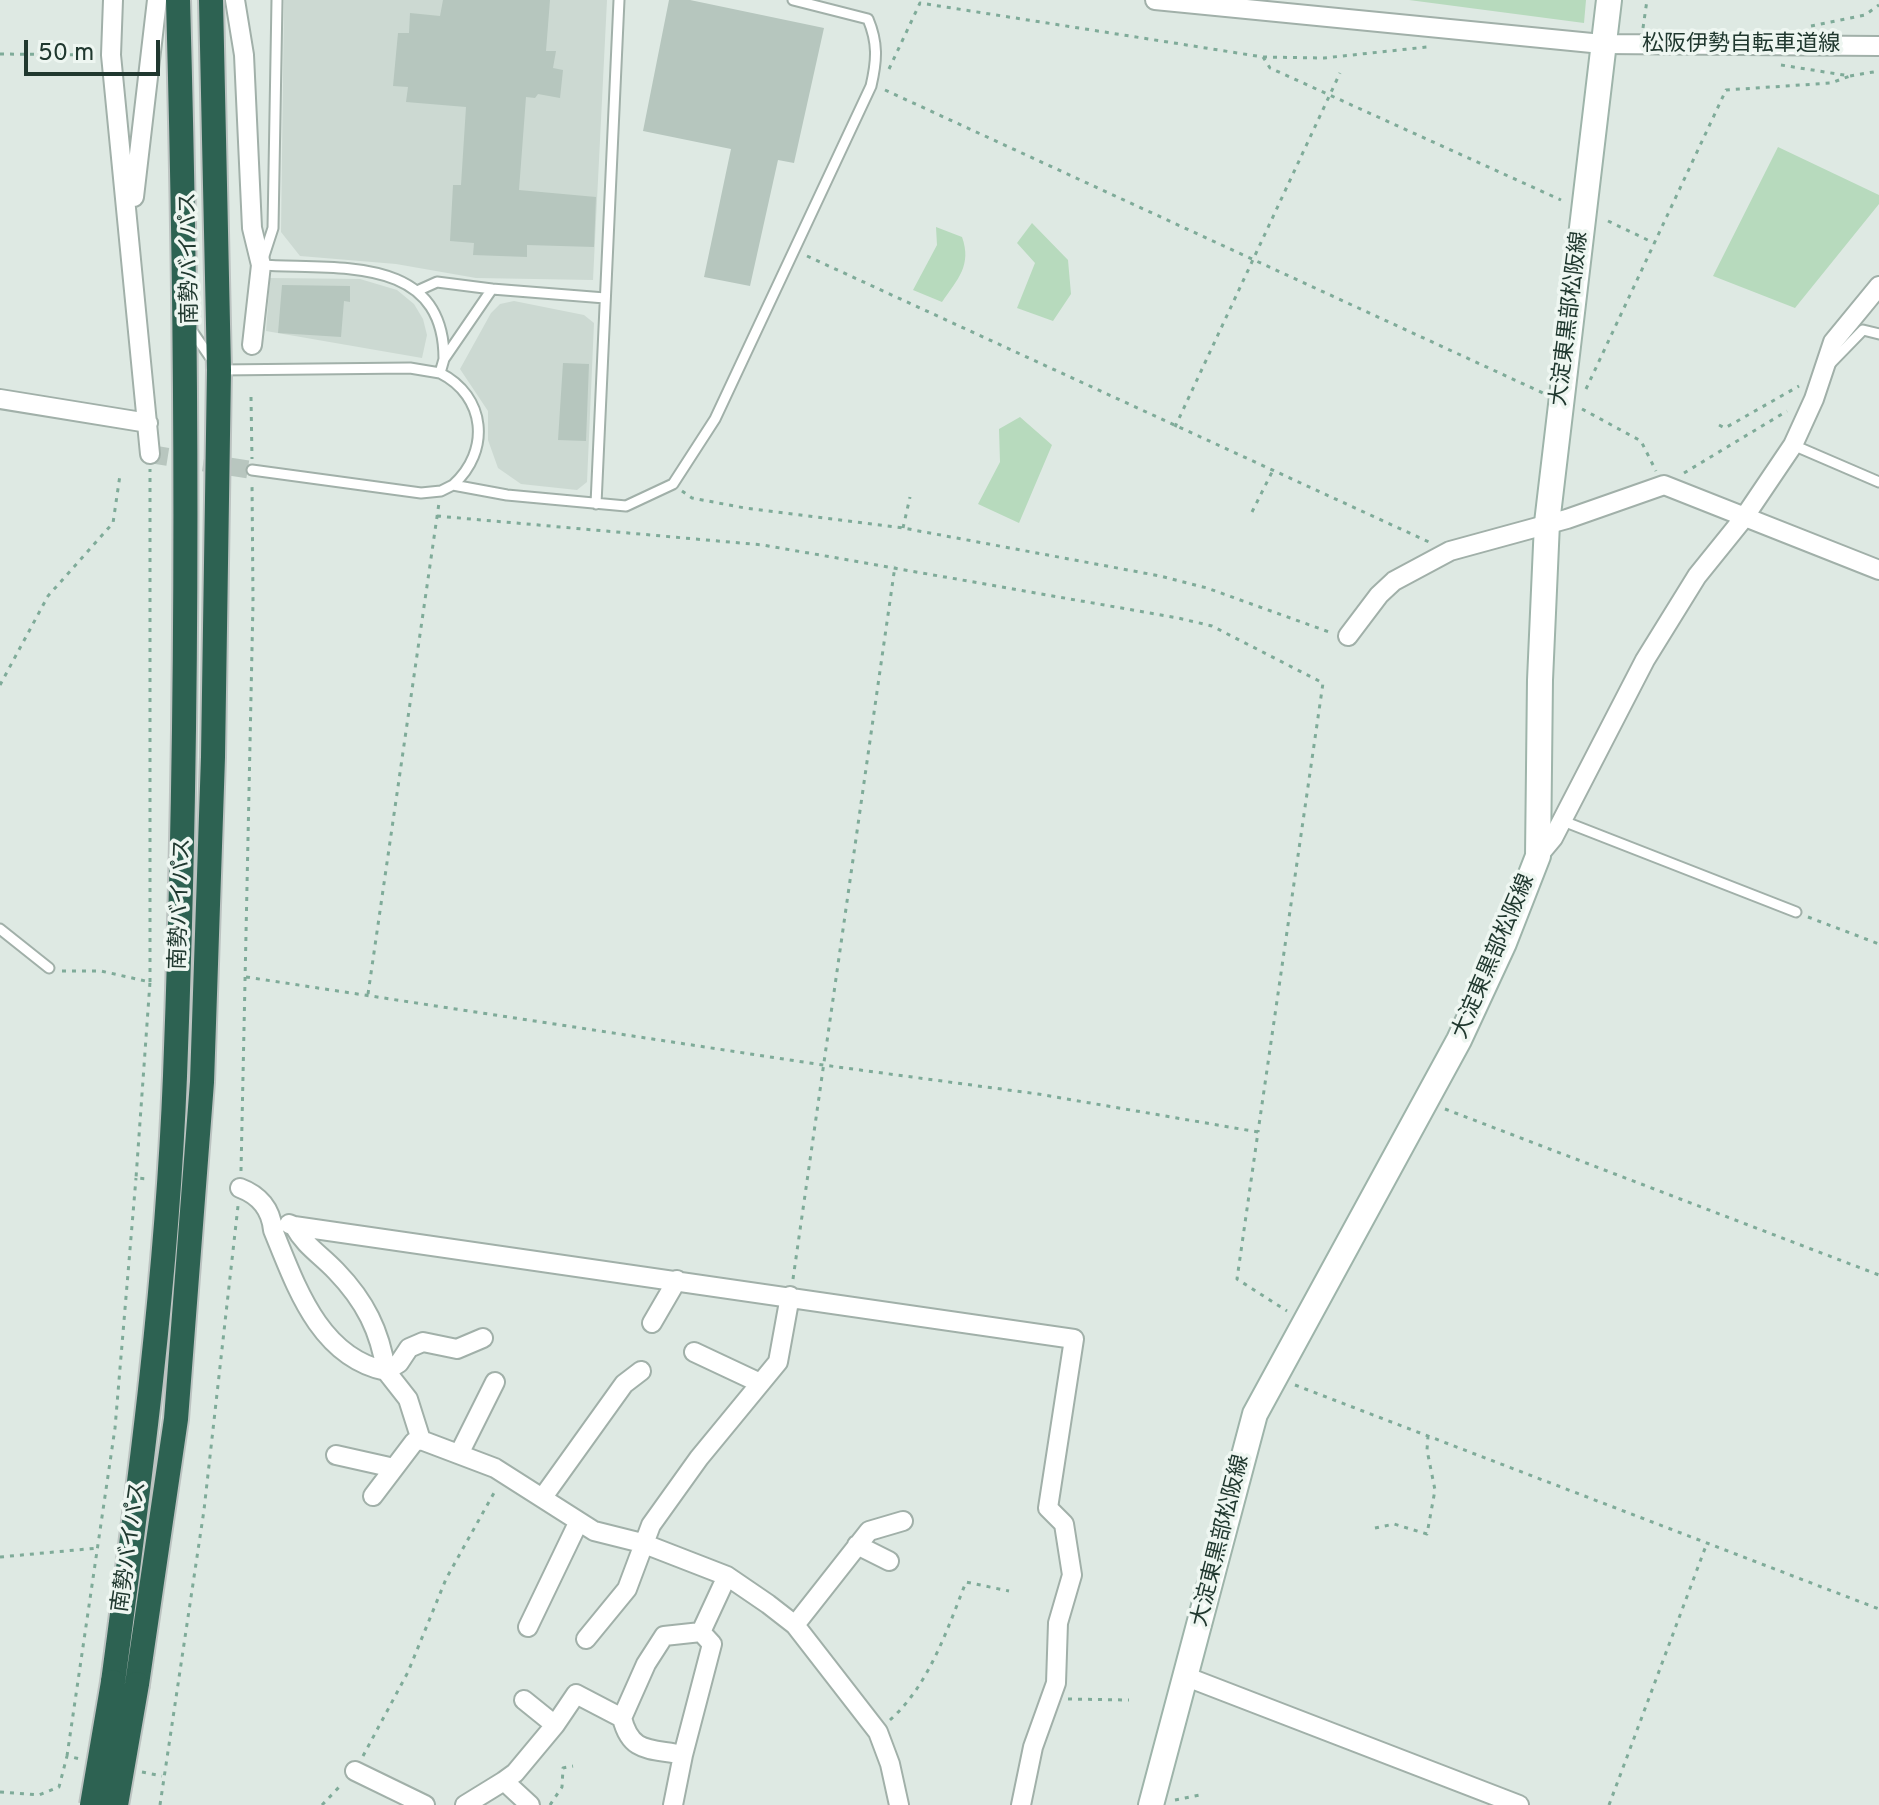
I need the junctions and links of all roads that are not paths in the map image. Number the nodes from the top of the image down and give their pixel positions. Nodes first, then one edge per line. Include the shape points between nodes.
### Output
1 (113, 0) edge
2 (157, 0) edge
3 (178, 0) edge
4 (211, 0) edge
5 (235, 0) edge
6 (277, 0) edge
7 (619, 0) edge
8 (793, 0) edge
9 (1155, 0) edge
10 (1609, 0) edge
11 (1604, 37) junction
12 (1879, 46) edge
13 (130, 231) junction
14 (261, 265) junction
15 (1879, 286) edge
16 (492, 289) junction
17 (417, 291) junction
18 (605, 298) junction
19 (187, 316) junction
20 (1879, 334) edge
21 (252, 345) dead end
22 (444, 359) junction
23 (1821, 369) junction
24 (219, 370) junction
25 (440, 373) junction
26 (0, 399) edge
27 (148, 423) junction
28 (1793, 445) junction
29 (150, 454) road end
30 (252, 470) tunnel mouth
31 (1879, 482) edge
32 (453, 485) junction
33 (596, 504) junction
34 (1743, 519) junction
35 (1547, 523) junction
36 (1879, 570) edge
37 (1348, 636) road end
38 (1563, 821) junction
39 (1538, 856) junction
40 (1796, 912) road end
41 (0, 929) edge
42 (49, 968) road end
43 (240, 1188) road end
44 (271, 1217) junction
45 (294, 1226) junction
46 (677, 1280) junction
47 (790, 1296) junction
48 (652, 1323) dead end
49 (483, 1338) dead end
50 (694, 1352) dead end
51 (386, 1371) junction
52 (641, 1371) dead end
53 (495, 1382) dead end
54 (760, 1383) junction
55 (421, 1440) junction
56 (459, 1454) junction
57 (336, 1455) dead end
58 (394, 1468) junction
59 (373, 1496) dead end
60 (543, 1497) junction
61 (903, 1521) dead end
62 (578, 1523) junction
63 (642, 1543) junction
64 (857, 1545) junction
65 (889, 1561) dead end
66 (727, 1576) junction
67 (795, 1625) junction
68 (528, 1627) dead end
69 (701, 1632) junction
70 (586, 1639) dead end
71 (1187, 1677) junction
72 (125, 1683) junction
73 (524, 1700) dead end
74 (622, 1718) junction
75 (555, 1725) junction
76 (683, 1755) junction
77 (355, 1771) road end
78 (504, 1781) junction
79 (92, 1805) edge
80 (116, 1805) edge
81 (425, 1805) edge
82 (465, 1805) edge
83 (530, 1805) edge
84 (673, 1805) edge
85 (899, 1805) edge
86 (1021, 1805) edge
87 (1151, 1805) edge
88 (1519, 1805) edge

1 - 13 street via 111,55
2 - 13 street
3 - 19 highway, 南勢バイパス
4 - 24 highway, 南勢バイパス
5 - 14 street via 244,55 252,228
6 - 14 lane via 273,228
7 - 18 lane
8 - 33 lane via 868,19 877,58 871,86 715,419 673,484 626,506
9 - 11 street, 松阪伊勢自転車道線
10 - 11 main road, 大淀東黒部松阪線
11 - 12 street, 松阪伊勢自転車道線 via 1641,46
11 - 35 main road, 大淀東黒部松阪線 via 1567,398
13 - 27 street
14 - 17 lane via 381,272
14 - 21 street
15 - 23 street via 1833,342
16 - 17 lane via 437,282
16 - 18 lane
16 - 22 lane
17 - 22 lane via 441,328
18 - 33 lane
19 - 24 lane via 200,347
19 - 72 highway, 南勢バイパス via 175,1079
20 - 23 lane via 1863,330
22 - 25 lane
23 - 28 street
24 - 25 lane via 410,368
24 - 72 highway, 南勢バイパス via 202,1082 176,1419
25 - 32 lane via 463,389 479,424 473,462
26 - 27 street
27 - 29 street
28 - 31 lane
28 - 34 street
30 - 32 lane via 421,493
32 - 33 lane
34 - 35 street via 1664,485
34 - 36 street
34 - 38 street via 1697,576 1645,660
35 - 37 street via 1450,551 1394,581
35 - 39 main road, 大淀東黒部松阪線
38 - 39 street
38 - 40 lane
39 - 71 main road, 大淀東黒部松阪線 via 1504,943 1426,1102 1255,1414
41 - 42 lane
43 - 44 street via 255,1194
44 - 45 street
44 - 51 street via 310,1316 348,1355
45 - 46 street
45 - 51 street via 304,1244 368,1308
46 - 47 street
46 - 48 street
47 - 54 street via 778,1362
47 - 86 street via 1074,1339 1048,1508 1064,1524 1072,1575 1058,1623 1056,1683 1033,1747
49 - 51 street via 457,1349 423,1342
50 - 54 street
51 - 55 street via 408,1399
52 - 60 street via 624,1384
53 - 56 street
54 - 63 street via 699,1458
55 - 56 street
55 - 58 street
56 - 60 street
57 - 58 street
58 - 59 street
60 - 62 street
61 - 64 street via 869,1531
62 - 63 street
62 - 68 street
63 - 66 street
63 - 70 street via 627,1589
64 - 65 street
64 - 67 street
66 - 67 street
66 - 69 street
67 - 85 street via 878,1732
69 - 74 street via 664,1636
69 - 76 street via 712,1644
71 - 87 main road, 大淀東黒部松阪線
71 - 88 street
72 - 79 highway, 南勢バイパス, bridge
72 - 80 highway, 南勢バイパス, bridge
73 - 75 street
74 - 75 street via 576,1694
74 - 76 street via 627,1738 636,1745
75 - 78 street
76 - 84 street
77 - 81 street
78 - 82 street
78 - 83 street

